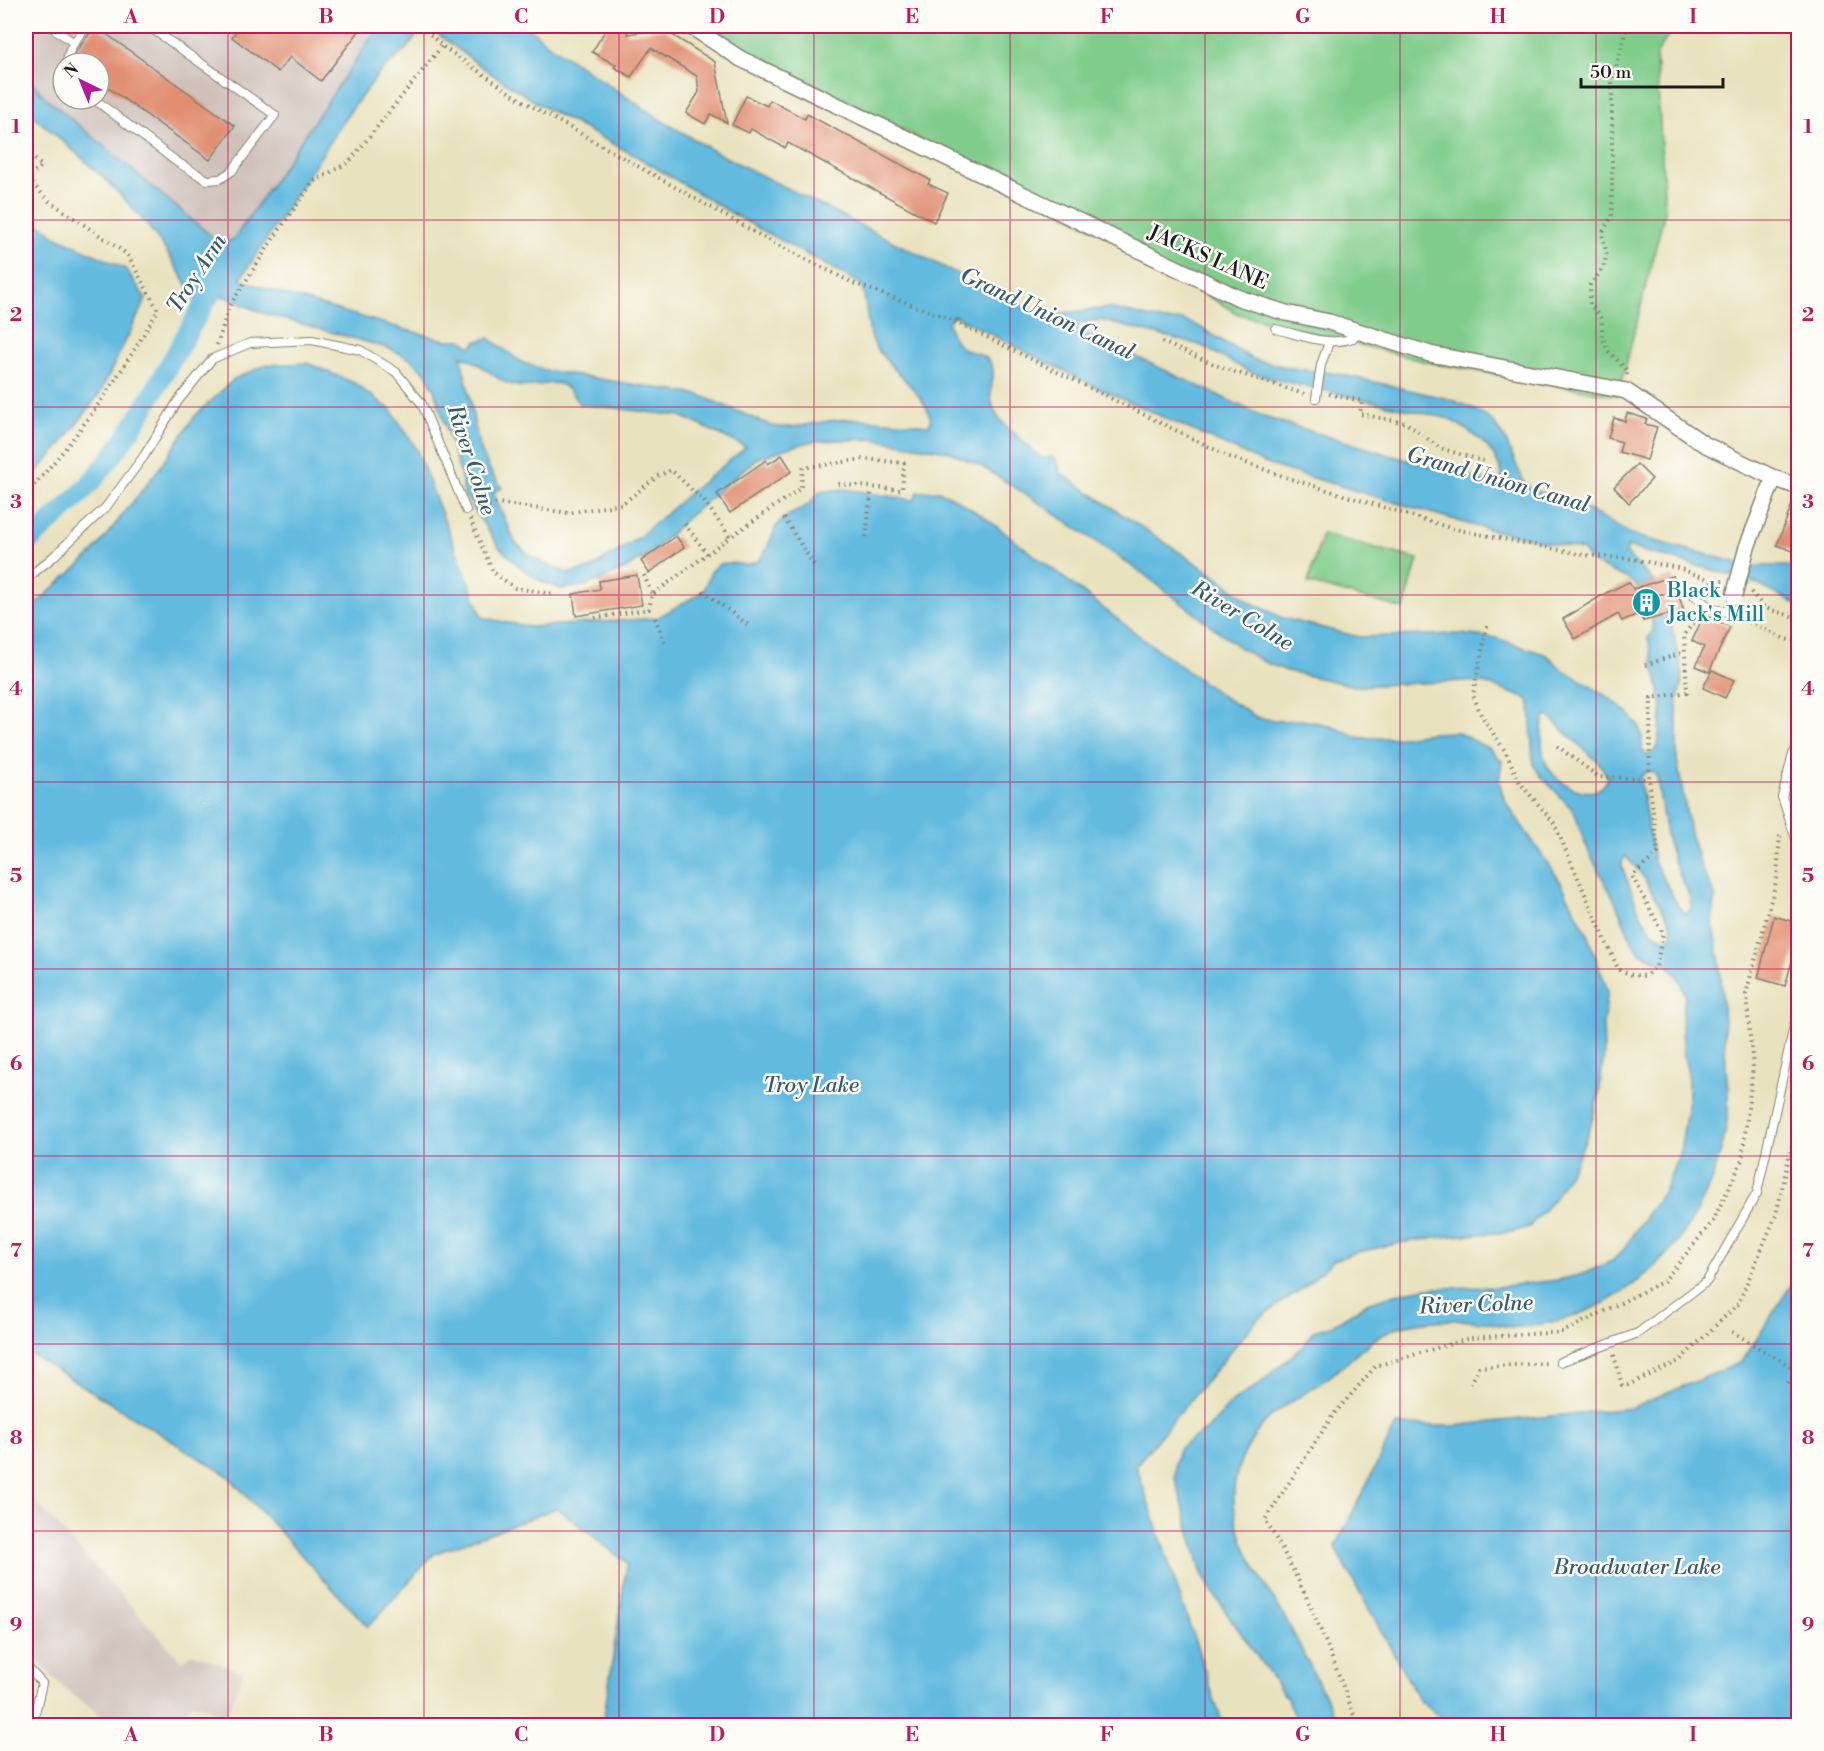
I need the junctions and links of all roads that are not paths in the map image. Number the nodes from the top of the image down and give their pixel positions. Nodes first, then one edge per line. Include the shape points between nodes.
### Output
1 (50, 26) edge
2 (86, 26) edge
3 (148, 26) edge
4 (690, 26) edge
5 (74, 43) junction
6 (70, 51) edge
7 (110, 111) edge
8 (1276, 329) dead end
9 (1356, 330) junction
10 (1329, 342) junction
11 (1317, 393) road end
12 (1774, 478) junction
13 (1798, 487) edge
14 (470, 509) road end
15 (26, 579) edge
16 (1686, 589) dead end
17 (1734, 596) joint
18 (1798, 746) edge
19 (1798, 845) edge
20 (1798, 1008) edge
21 (1560, 1362) road end
22 (26, 1666) edge
23 (32, 1725) edge

1 - 5 lane
2 - 5 lane
3 - 7 lane via 275,115 232,171 220,179 207,180
4 - 9 street, JACKS LANE via 741,59 1239,298
5 - 6 lane
8 - 10 lane
9 - 10 lane via 1353,338
9 - 12 street, JACKS LANE via 1430,354 1626,391 1704,444
10 - 11 lane
12 - 13 street, JACKS LANE
12 - 17 street, bridge via 1746,547
14 - 15 lane via 422,404 396,372 360,350 312,340 250,343 212,359 178,401 106,507
16 - 17 lane via 1711,608 1726,612
18 - 19 lane via 1782,797
20 - 21 lane via 1757,1193 1707,1281 1638,1333
22 - 23 lane via 42,1683

